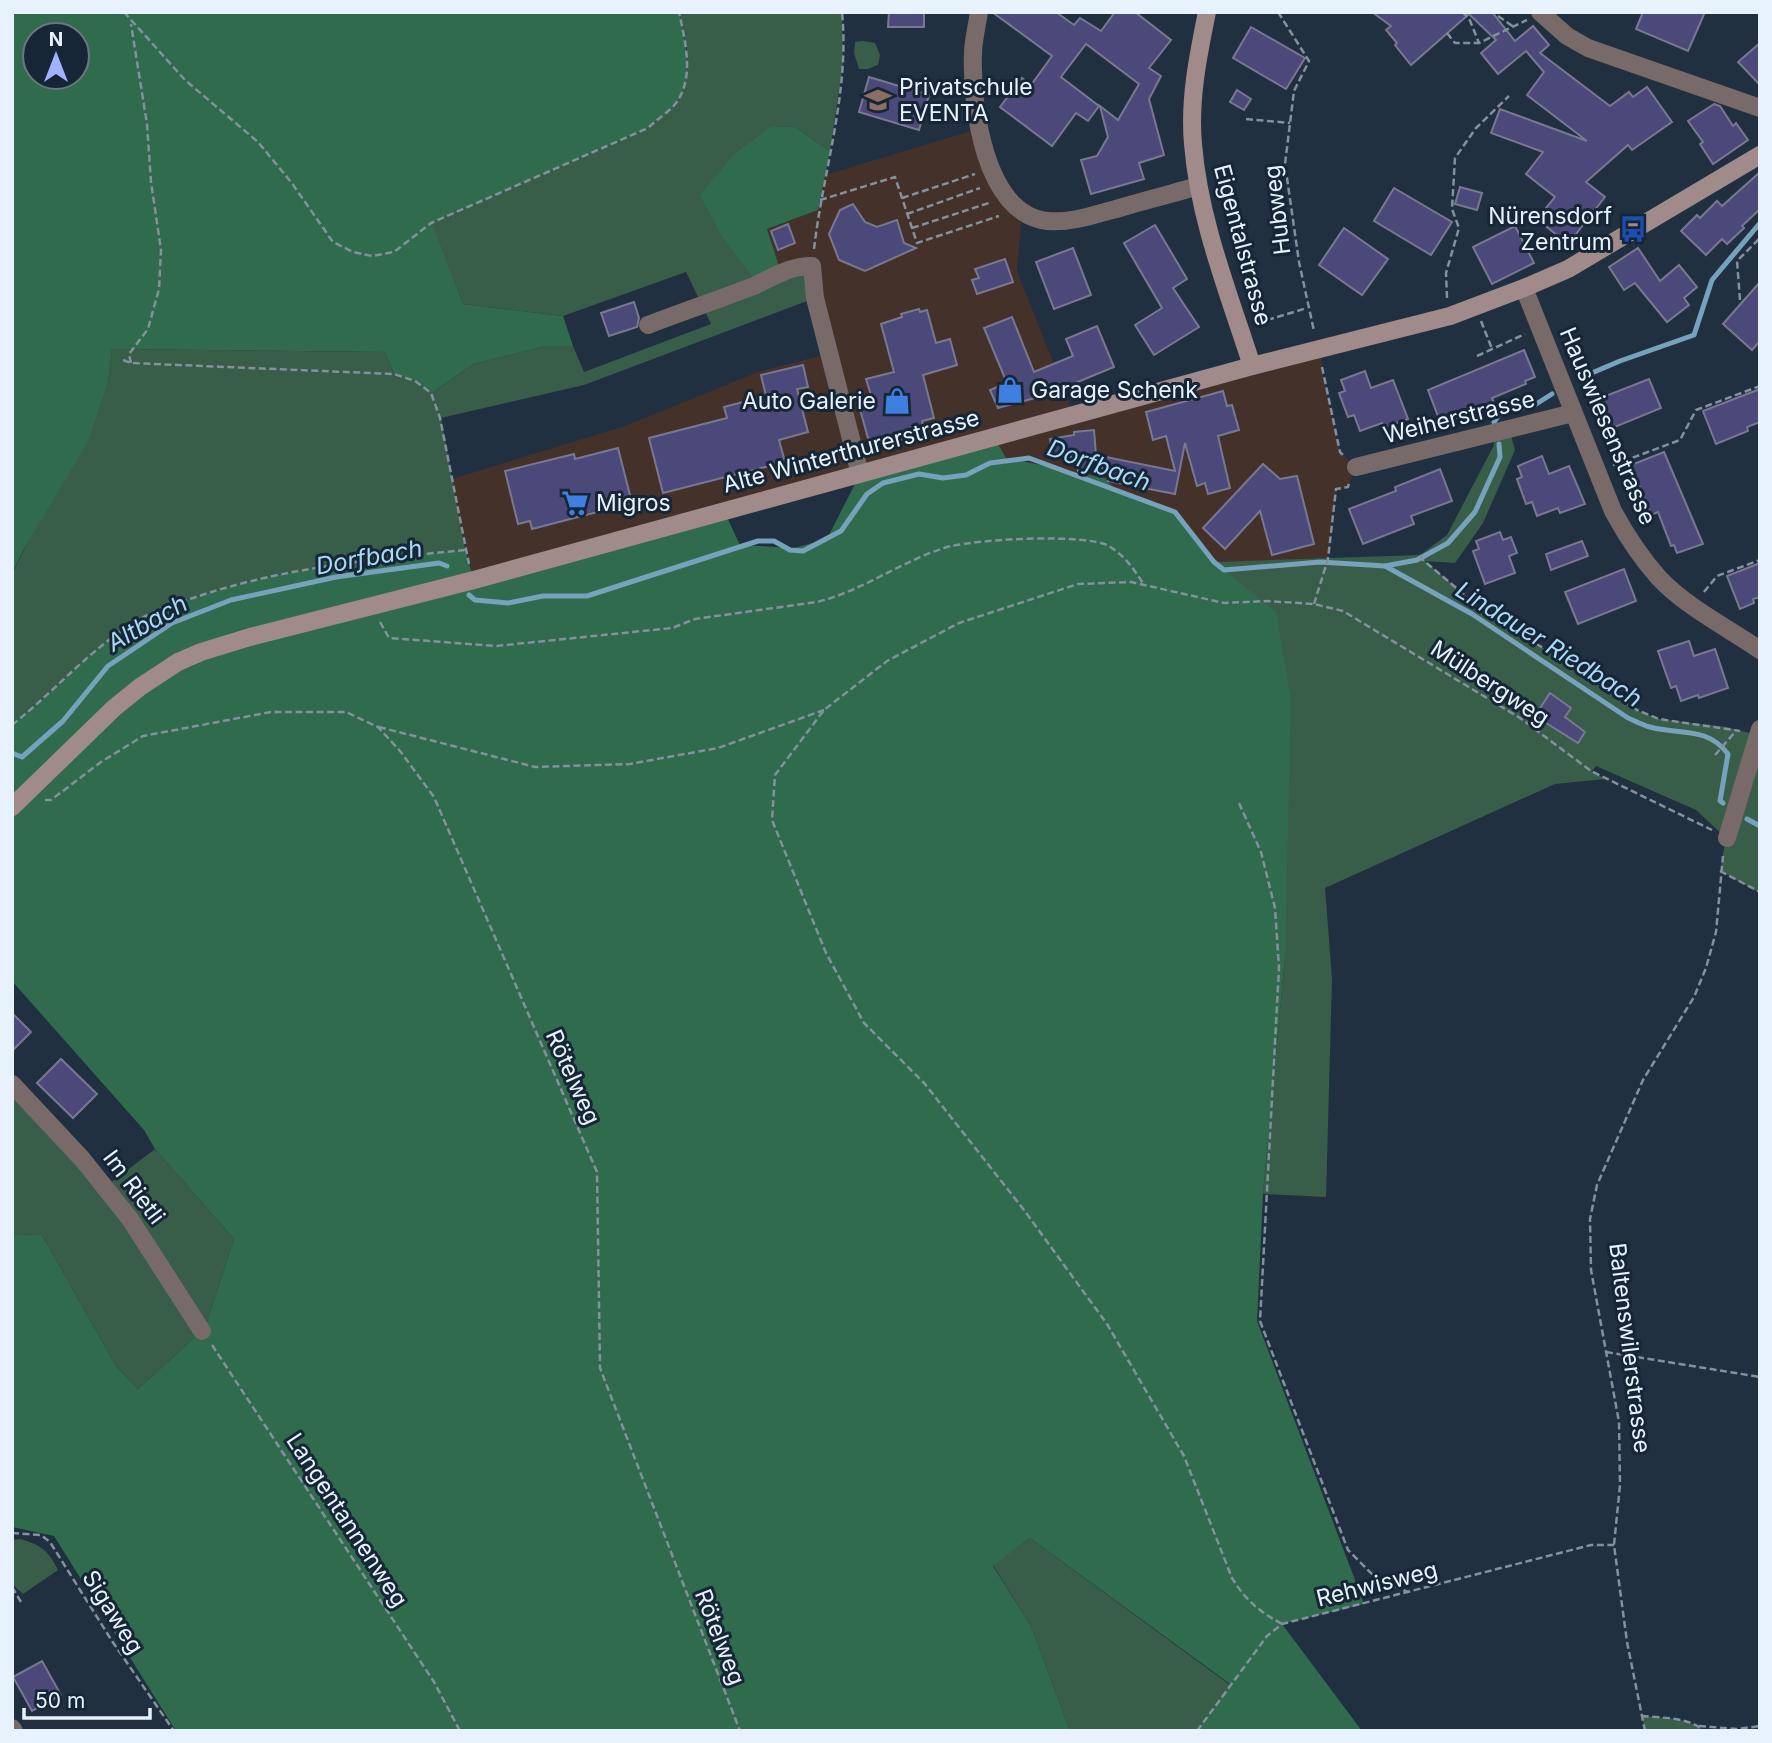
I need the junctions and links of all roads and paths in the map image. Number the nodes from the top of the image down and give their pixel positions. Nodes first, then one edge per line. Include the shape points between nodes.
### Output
1 (124, 12) edge
2 (678, 12) edge
3 (842, 12) edge
4 (979, 12) edge
5 (1207, 12) edge
6 (1278, 12) edge
7 (1462, 12) edge
8 (1499, 16) dead end
9 (1534, 16) edge
10 (131, 20) junction
11 (1514, 27) junction
12 (1447, 33) dead end
13 (1479, 43) junction
14 (1509, 96) dead end
15 (1760, 108) edge
16 (1246, 119) dead end
17 (1290, 123) junction
18 (1760, 155) edge
19 (1198, 186) junction
20 (1001, 188) junction
21 (902, 198) junction
22 (820, 200) junction
23 (907, 214) junction
24 (912, 229) junction
25 (1760, 238) edge
26 (812, 266) junction
27 (1524, 288) junction
28 (1740, 300) dead end
29 (1447, 301) dead end
30 (1307, 308) junction
31 (1480, 318) dead end
32 (1256, 324) dead end
33 (648, 325) dead end
34 (1541, 327) junction
35 (1314, 331) dead end
36 (1492, 349) junction
37 (1477, 356) dead end
38 (123, 360) dead end
39 (1322, 360) dead end
40 (131, 363) junction
41 (1252, 366) junction
42 (1760, 386) edge
43 (1573, 414) junction
44 (1356, 467) junction
45 (1597, 471) junction
46 (860, 474) junction
47 (465, 550) junction
48 (1420, 555) dead end
49 (1760, 560) edge
50 (474, 580) junction
51 (1144, 586) junction
52 (1314, 604) junction
53 (1693, 605) junction
54 (379, 614) dead end
55 (1760, 650) edge
56 (824, 710) junction
57 (12, 725) edge
58 (379, 727) junction
59 (1737, 730) junction
60 (1758, 732) edge
61 (1716, 754) dead end
62 (1239, 803) dead end
63 (15, 804) edge
64 (1727, 838) joint
65 (1760, 892) edge
66 (12, 1084) edge
67 (202, 1331) joint
68 (1606, 1352) junction
69 (1760, 1377) edge
70 (12, 1533) edge
71 (1614, 1545) junction
72 (12, 1587) edge
73 (1408, 1592) junction
74 (21, 1602) dead end
75 (1282, 1624) junction
76 (1642, 1716) junction
77 (1699, 1726) junction
78 (1760, 1726) edge
79 (174, 1731) edge
80 (460, 1731) edge
81 (740, 1731) edge
82 (1197, 1731) edge
83 (1645, 1731) edge
84 (1704, 1731) edge

1 - 10 path
2 - 10 path via 687,49 686,80 676,103 648,128 431,223 394,252 372,256 332,242 258,142 185,80
3 - 22 path via 843,64
4 - 20 street via 973,86
5 - 19 main road, Eigentalstrasse via 1192,110
6 - 17 path, Hubweg via 1308,61 1294,91
7 - 13 path
8 - 11 path
9 - 11 path
9 - 15 street via 1588,48
10 - 40 path via 161,250 159,289 148,330 129,354
11 - 13 path
12 - 13 path via 1461,45
14 - 29 path via 1476,128 1455,158 1452,209 1459,228 1446,273
16 - 17 path
17 - 30 path, Hubweg via 1285,164
18 - 27 main road, Alte Winterthurerstrasse via 1600,251
19 - 20 street via 1070,221 1045,221 1022,212
19 - 41 main road, Eigentalstrasse
20 - 21 path
20 - 23 path
20 - 24 path
20 - 24 path via 1005,214 917,243
21 - 22 path via 895,177
21 - 23 path
22 - 26 path
23 - 24 path
25 - 28 path via 1737,261
26 - 33 street via 781,272
26 - 46 street via 817,308
27 - 34 street, Hauswiesenstrasse
27 - 41 main road, Alte Winterthurerstrasse via 1450,316
30 - 32 path
30 - 35 path, Hubweg
31 - 36 path
34 - 36 path
34 - 43 street, Hauswiesenstrasse
36 - 37 path
38 - 40 path
39 - 44 path via 1340,452
40 - 47 path via 394,374 415,381 431,393 440,418
41 - 46 main road, Alte Winterthurerstrasse
42 - 45 path via 1696,410 1680,440
43 - 44 street, Weiherstrasse
43 - 45 street, Hauswiesenstrasse
44 - 52 path via 1348,486 1336,489 1328,559
45 - 53 street, Hauswiesenstrasse via 1631,544 1660,579
46 - 50 main road, Alte Winterthurerstrasse
47 - 50 path
47 - 57 path via 280,574 153,611 93,651
48 - 59 path via 1492,618 1576,667 1637,710 1659,719
49 - 53 path via 1717,576
50 - 63 main road, Alte Winterthurerstrasse via 201,652 159,673 114,708
51 - 52 path, Mülbergweg via 1224,603
51 - 54 path via 1132,565 1107,545 1077,539 1035,540 947,547 836,597 695,619 671,628 496,646 389,638
51 - 56 path, Mülbergweg via 1131,582 1078,584 959,623 887,661
52 - 64 path, Mülbergweg via 1343,611 1429,662 1520,718 1582,766
53 - 55 street, Hauswiesenstrasse
56 - 58 path via 718,748 630,764 535,767
56 - 75 path via 775,775 772,820 826,953 864,1023 925,1084 1107,1324 1184,1456 1232,1578 1251,1604
58 - 63 path, Rötelweg via 346,712 271,712 143,736 51,800
58 - 81 path, Rötelweg via 434,797 597,1172 600,1368
59 - 60 path
59 - 61 path
60 - 64 street
62 - 73 path via 1261,852 1275,908 1279,968 1260,1321 1348,1550 1376,1578
65 - 68 path, Baltenswilerstrasse via 1720,871 1716,932 1706,968 1694,998 1643,1080 1597,1185 1590,1219 1591,1270
66 - 67 street, Im Rietli via 130,1219
67 - 80 path, Langentannenweg via 434,1682
68 - 69 path
68 - 71 path, Baltenswilerstrasse via 1619,1422 1620,1485
70 - 79 path, Sigaweg via 41,1535 50,1542
71 - 73 path, Rehwisweg via 1591,1545
71 - 76 path, Baltenswilerstrasse
72 - 74 path
73 - 75 path, Rehwisweg
75 - 82 path via 1267,1636
76 - 77 path
76 - 83 path, Baltenswilerstrasse
77 - 78 path
77 - 84 path

